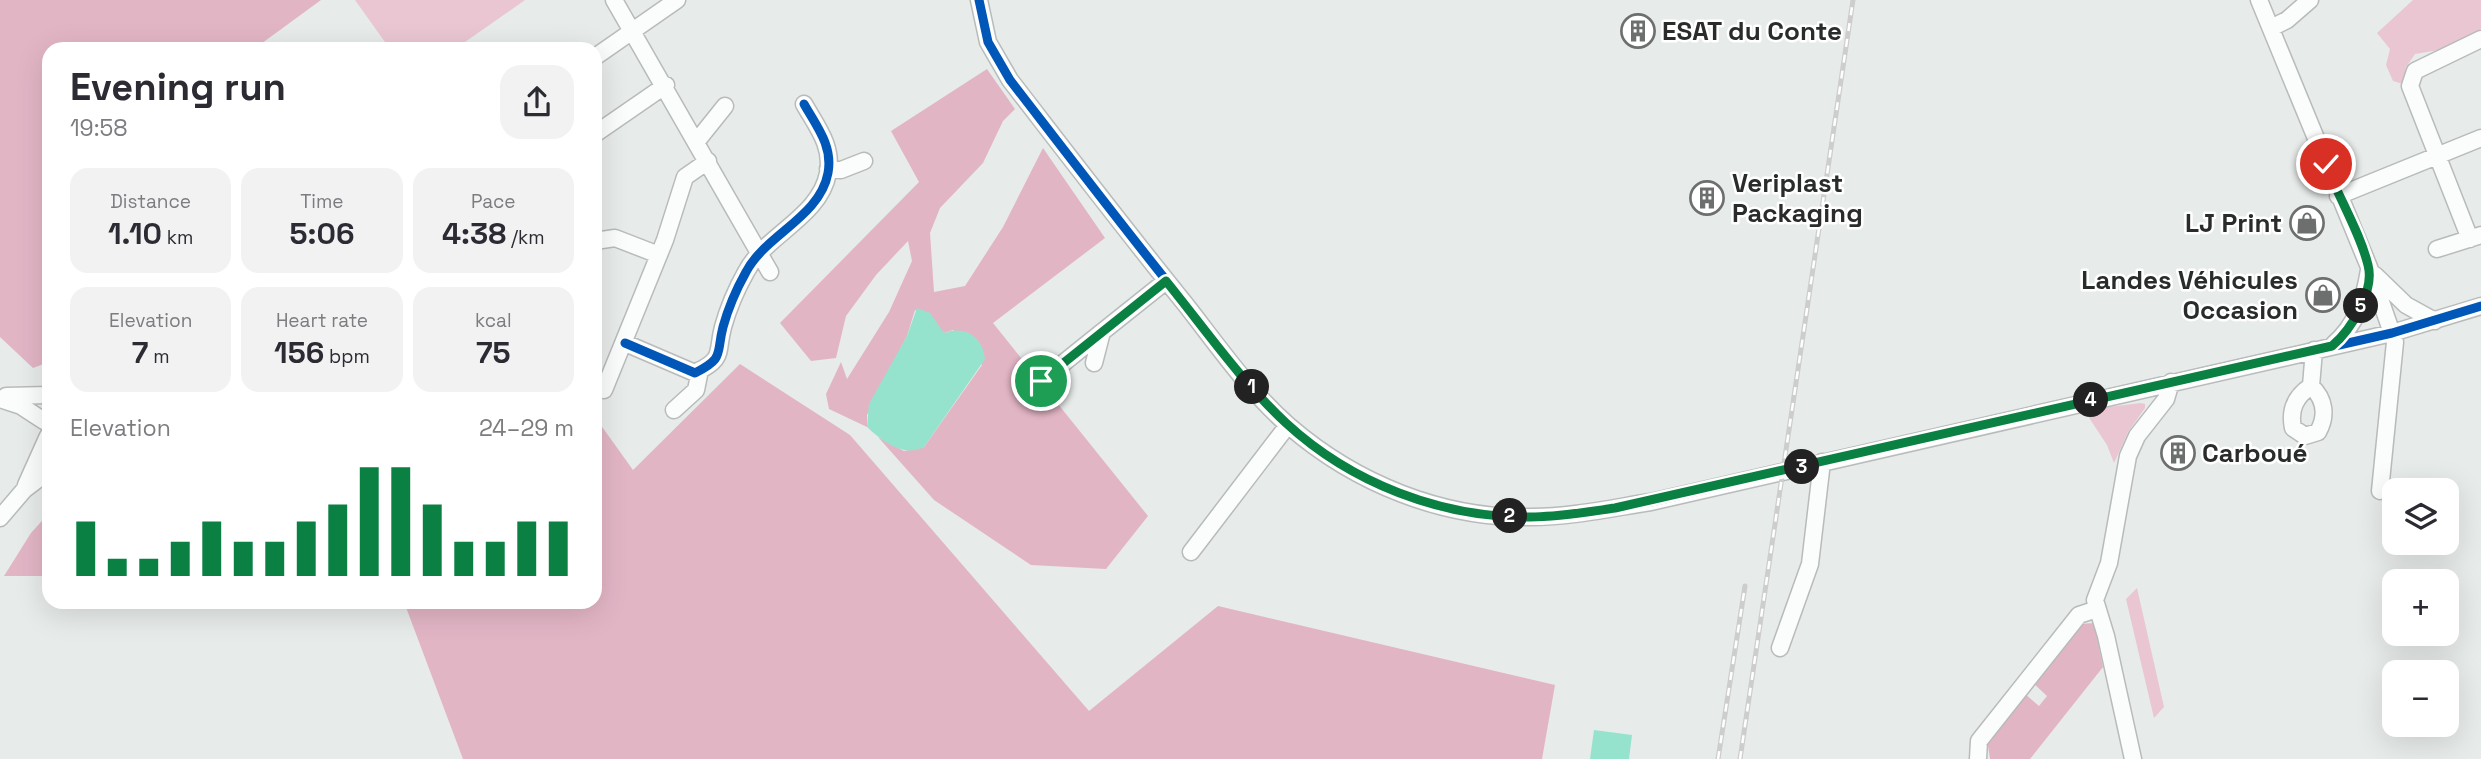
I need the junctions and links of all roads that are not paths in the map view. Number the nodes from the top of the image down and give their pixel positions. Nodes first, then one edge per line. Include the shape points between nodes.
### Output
1 (614, 0) edge
2 (677, 0) edge
3 (979, 0) edge
4 (2259, 0) edge
5 (2310, 0) edge
6 (2271, 28) junction
7 (632, 32) junction
8 (2481, 39) edge
9 (602, 52) edge
10 (666, 85) junction
11 (804, 104) dead end
12 (725, 106) dead end
13 (602, 129) edge
14 (2481, 138) edge
15 (697, 141) junction
16 (2437, 154) junction
17 (709, 161) junction
18 (864, 161) dead end
19 (828, 169) junction
20 (2338, 196) junction
21 (2475, 237) edge
22 (602, 241) edge
23 (2437, 249) dead end
24 (659, 255) junction
25 (759, 255) junction
26 (2369, 267) junction
27 (771, 272) dead end
28 (1166, 281) junction
29 (2391, 292) junction
30 (2481, 306) edge
31 (2435, 321) junction
32 (1102, 332) junction
33 (2392, 333) junction
34 (625, 343) junction
35 (2332, 346) junction
36 (2314, 350) junction
37 (1094, 363) dead end
38 (700, 370) junction
39 (1041, 381) dead end
40 (2171, 382) junction
41 (2153, 386) junction
42 (2311, 386) dead end
43 (604, 390) dead end
44 (42, 395) edge
45 (0, 397) edge
46 (674, 410) dead end
47 (2155, 413) junction
48 (1288, 425) junction
49 (42, 427) edge
50 (42, 445) edge
51 (1822, 462) junction
52 (42, 476) edge
53 (24, 490) junction
54 (2380, 491) dead end
55 (0, 518) edge
56 (1191, 552) dead end
57 (2096, 601) junction
58 (1780, 648) dead end
59 (1978, 759) edge
60 (2133, 759) edge

1 - 7 street
2 - 7 street
3 - 28 street via 988,42 1010,80
4 - 6 street
5 - 6 street
6 - 20 street
7 - 9 street
7 - 10 street
8 - 16 street via 2410,77
10 - 13 street
10 - 15 street
11 - 19 street via 828,146
12 - 15 street via 715,130
14 - 16 street
15 - 17 street
16 - 20 street
16 - 21 street
17 - 24 street via 684,177
17 - 25 street
18 - 19 street via 842,170
19 - 25 street via 814,202
20 - 26 street
21 - 23 street
22 - 24 street via 615,238
24 - 34 street
25 - 27 street
25 - 38 street via 747,270 723,328 722,351
26 - 29 street
26 - 33 street
26 - 35 street via 2359,312
28 - 32 street
28 - 48 street via 1244,379
29 - 31 street
29 - 33 street via 2401,313
30 - 31 street
31 - 33 street
32 - 37 street
32 - 39 street
33 - 35 street
33 - 54 street via 2396,347
34 - 38 street via 695,373
34 - 43 street
35 - 36 street
36 - 40 street
36 - 42 street
38 - 46 street via 696,390
40 - 41 street
40 - 47 street
41 - 47 street
41 - 51 street
44 - 45 street
45 - 49 street via 21,406
47 - 57 street via 2128,456 2109,564
48 - 51 street via 1350,470 1400,494 1481,514 1530,517 1651,502
48 - 56 street
50 - 53 street
51 - 58 street via 1810,564
52 - 53 street
53 - 55 street
57 - 59 street via 2079,615 1979,741
57 - 60 street

